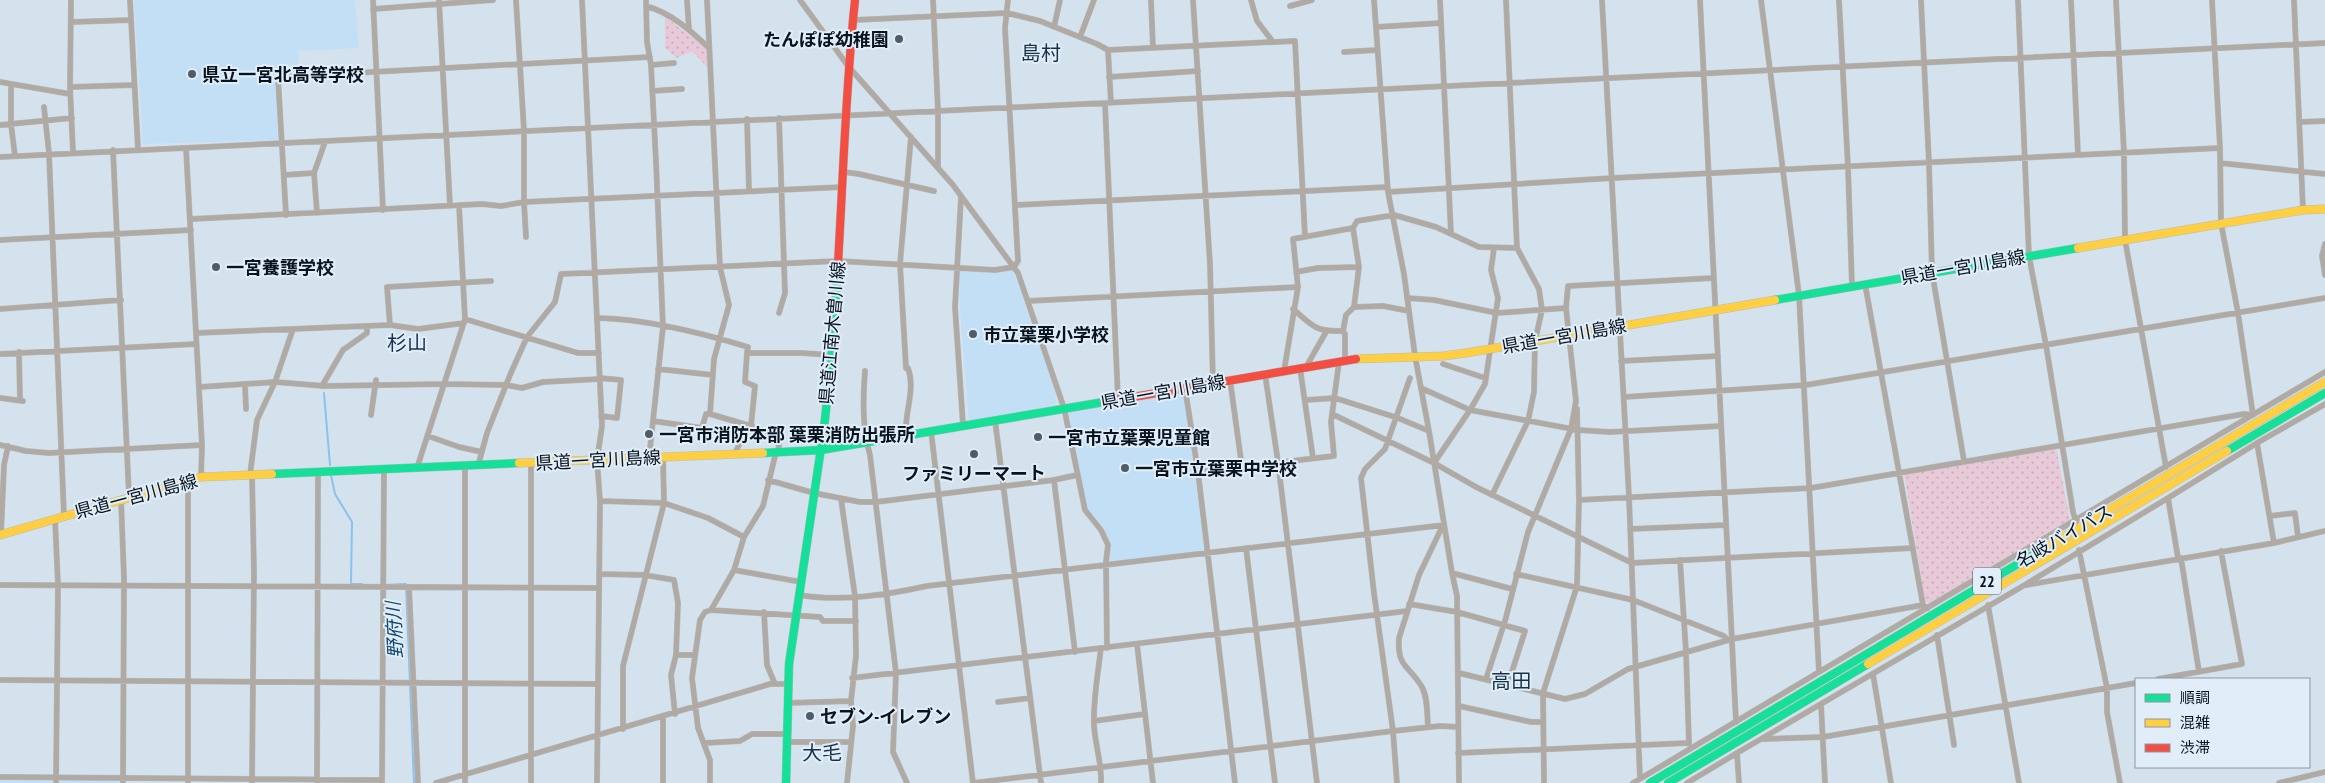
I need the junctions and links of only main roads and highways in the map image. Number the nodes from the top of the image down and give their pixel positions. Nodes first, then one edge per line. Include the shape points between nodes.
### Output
1 (855, 0) edge
2 (2325, 209) edge
3 (2325, 382) edge
4 (2325, 393) edge
5 (821, 450) junction
6 (1, 534) edge
7 (786, 783) edge
8 (1650, 783) edge
9 (1668, 783) edge

1 - 5 main road, 県道江南木曽川線 via 848,66 832,355
2 - 5 main road, 県道一宮川島線 via 2221,223 1489,349 1444,356 1378,356 1342,361
3 - 8 main road, 名岐バイパス / 22
4 - 9 main road, 名岐バイパス / 22
5 - 6 main road, 県道一宮川島線 via 201,477
5 - 7 main road, 県道江南木曽川線 via 789,664

